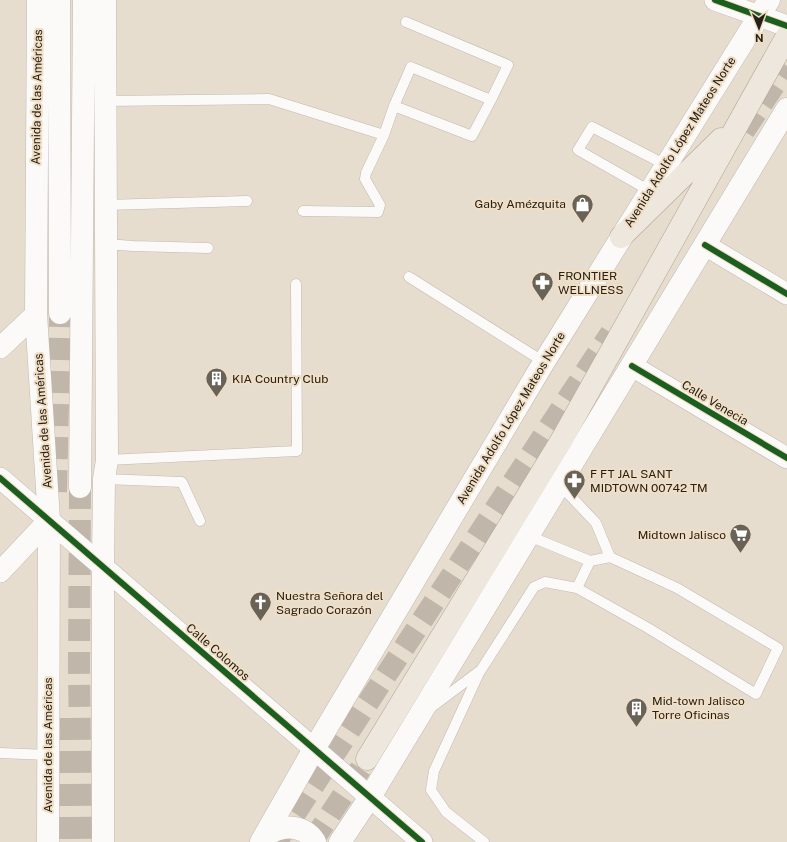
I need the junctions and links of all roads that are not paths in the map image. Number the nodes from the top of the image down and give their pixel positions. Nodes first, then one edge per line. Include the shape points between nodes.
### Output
1 (38, 0) edge
2 (59, 0) edge
3 (84, 0) edge
4 (105, 0) edge
5 (715, 0) edge
6 (758, 5) edge
7 (406, 22) dead end
8 (787, 26) edge
9 (787, 36) edge
10 (491, 100) junction
11 (105, 101) junction
12 (394, 106) junction
13 (787, 109) edge
14 (739, 121) junction
15 (384, 135) junction
16 (666, 165) junction
17 (650, 191) junction
18 (247, 201) dead end
19 (105, 205) junction
20 (303, 211) dead end
21 (621, 237) junction
22 (106, 244) junction
23 (705, 245) junction
24 (208, 248) dead end
25 (409, 277) dead end
26 (296, 284) dead end
27 (787, 294) edge
28 (60, 313) tunnel mouth
29 (36, 314) junction
30 (0, 348) edge
31 (544, 362) junction
32 (632, 366) junction
33 (787, 458) edge
34 (106, 469) junction
35 (0, 478) edge
36 (560, 485) junction
37 (80, 487) tunnel mouth
38 (49, 520) junction
39 (200, 521) dead end
40 (529, 536) junction
41 (610, 557) junction
42 (590, 561) junction
43 (103, 567) junction
44 (0, 572) edge
45 (577, 588) junction
46 (481, 670) junction
47 (420, 716) junction
48 (314, 749) junction
49 (0, 753) edge
50 (49, 755) junction
51 (367, 759) tunnel mouth
52 (370, 797) junction
53 (48, 842) edge
54 (103, 842) edge
55 (261, 842) edge
56 (315, 842) edge
57 (340, 842) edge
58 (422, 842) edge
59 (484, 842) edge

1 - 29 main road, Avenida de las Américas
2 - 28 main road, Avenida de las Américas
3 - 37 main road
4 - 11 main road
5 - 6 street
6 - 8 street
6 - 16 main road, Avenida Adolfo López Mateos Norte
7 - 10 lane via 508,65
9 - 14 main road
10 - 12 lane via 472,136
10 - 12 lane via 411,67
11 - 15 lane via 269,99
11 - 19 main road
12 - 15 lane
13 - 23 main road
14 - 21 main road
14 - 51 main road via 561,441
15 - 20 lane via 365,179 380,205 378,212
16 - 17 main road, Avenida Adolfo López Mateos Norte
16 - 17 lane via 592,127 578,150
17 - 21 main road, Avenida Adolfo López Mateos Norte
18 - 19 lane
19 - 22 main road
21 - 31 main road, Avenida Adolfo López Mateos Norte
22 - 24 lane
22 - 34 main road
23 - 27 street
23 - 32 main road
25 - 31 lane
26 - 34 lane via 297,451
29 - 30 street
29 - 38 main road, Avenida de las Américas
31 - 48 main road, Avenida Adolfo López Mateos Norte
32 - 33 street, Calle Venecia
32 - 36 main road
34 - 39 lane via 182,482
34 - 43 main road
35 - 38 street, Calle Colomos
36 - 40 main road
36 - 41 lane via 596,523
38 - 43 street, Calle Colomos
38 - 44 street
38 - 50 main road, Avenida de las Américas
40 - 42 lane
40 - 47 main road
41 - 42 lane
41 - 45 lane via 677,588 778,648 756,694
42 - 45 lane
43 - 48 street, Calle Colomos
43 - 54 main road
45 - 46 lane via 545,582 534,587
46 - 47 lane
46 - 59 lane via 434,771 431,790 446,812
47 - 52 main road
48 - 52 street, Calle Colomos
48 - 55 main road, Avenida Adolfo López Mateos Norte
49 - 50 lane
50 - 53 main road, Avenida de las Américas
52 - 57 main road
52 - 58 street, Calle Colomos
55 - 56 main road via 274,830 291,827 307,833

